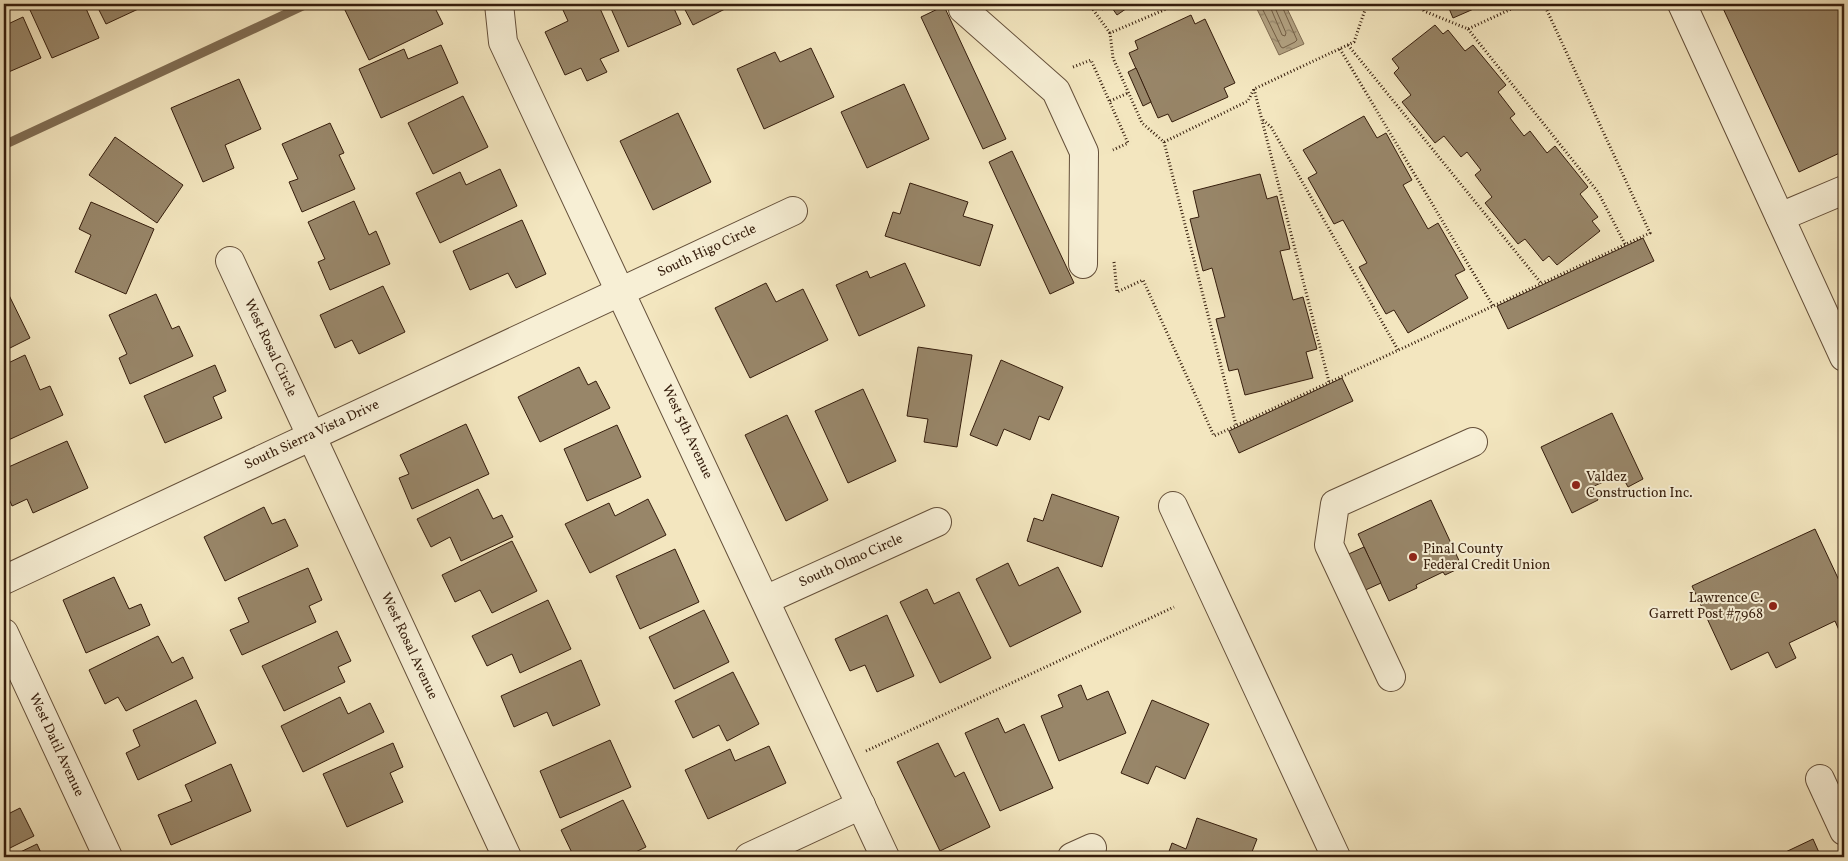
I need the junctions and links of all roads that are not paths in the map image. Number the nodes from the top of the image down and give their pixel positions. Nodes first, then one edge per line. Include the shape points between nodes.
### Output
1 (499, 4) edge
2 (1682, 4) edge
3 (963, 9) dead end
4 (1844, 190) edge
5 (793, 211) dead end
6 (1780, 216) junction
7 (230, 261) dead end
8 (1083, 264) dead end
9 (621, 291) junction
10 (1844, 357) edge
11 (311, 436) junction
12 (1473, 442) dead end
13 (1173, 506) dead end
14 (937, 522) dead end
15 (4, 580) edge
16 (765, 600) junction
17 (4, 633) edge
18 (1391, 677) dead end
19 (1820, 779) dead end
20 (861, 805) junction
21 (1844, 831) edge
22 (108, 857) edge
23 (507, 857) edge
24 (748, 857) edge
25 (885, 857) edge
26 (1336, 857) edge

1 - 9 street, West 5th Avenue via 503,42
2 - 6 street
3 - 8 street via 1056,91 1084,152
4 - 6 street
5 - 9 street, South Higo Circle
6 - 10 street
7 - 11 street, West Rosal Circle
9 - 11 street, South Sierra Vista Drive
9 - 16 street, West 5th Avenue
11 - 15 street, South Sierra Vista Drive
11 - 23 street, West Rosal Avenue
12 - 18 street via 1335,504 1329,544
13 - 26 street
14 - 16 street, South Olmo Circle
16 - 20 street, West 5th Avenue
17 - 22 street, West Datil Avenue
19 - 21 street
20 - 24 street
20 - 25 street, West 5th Avenue

